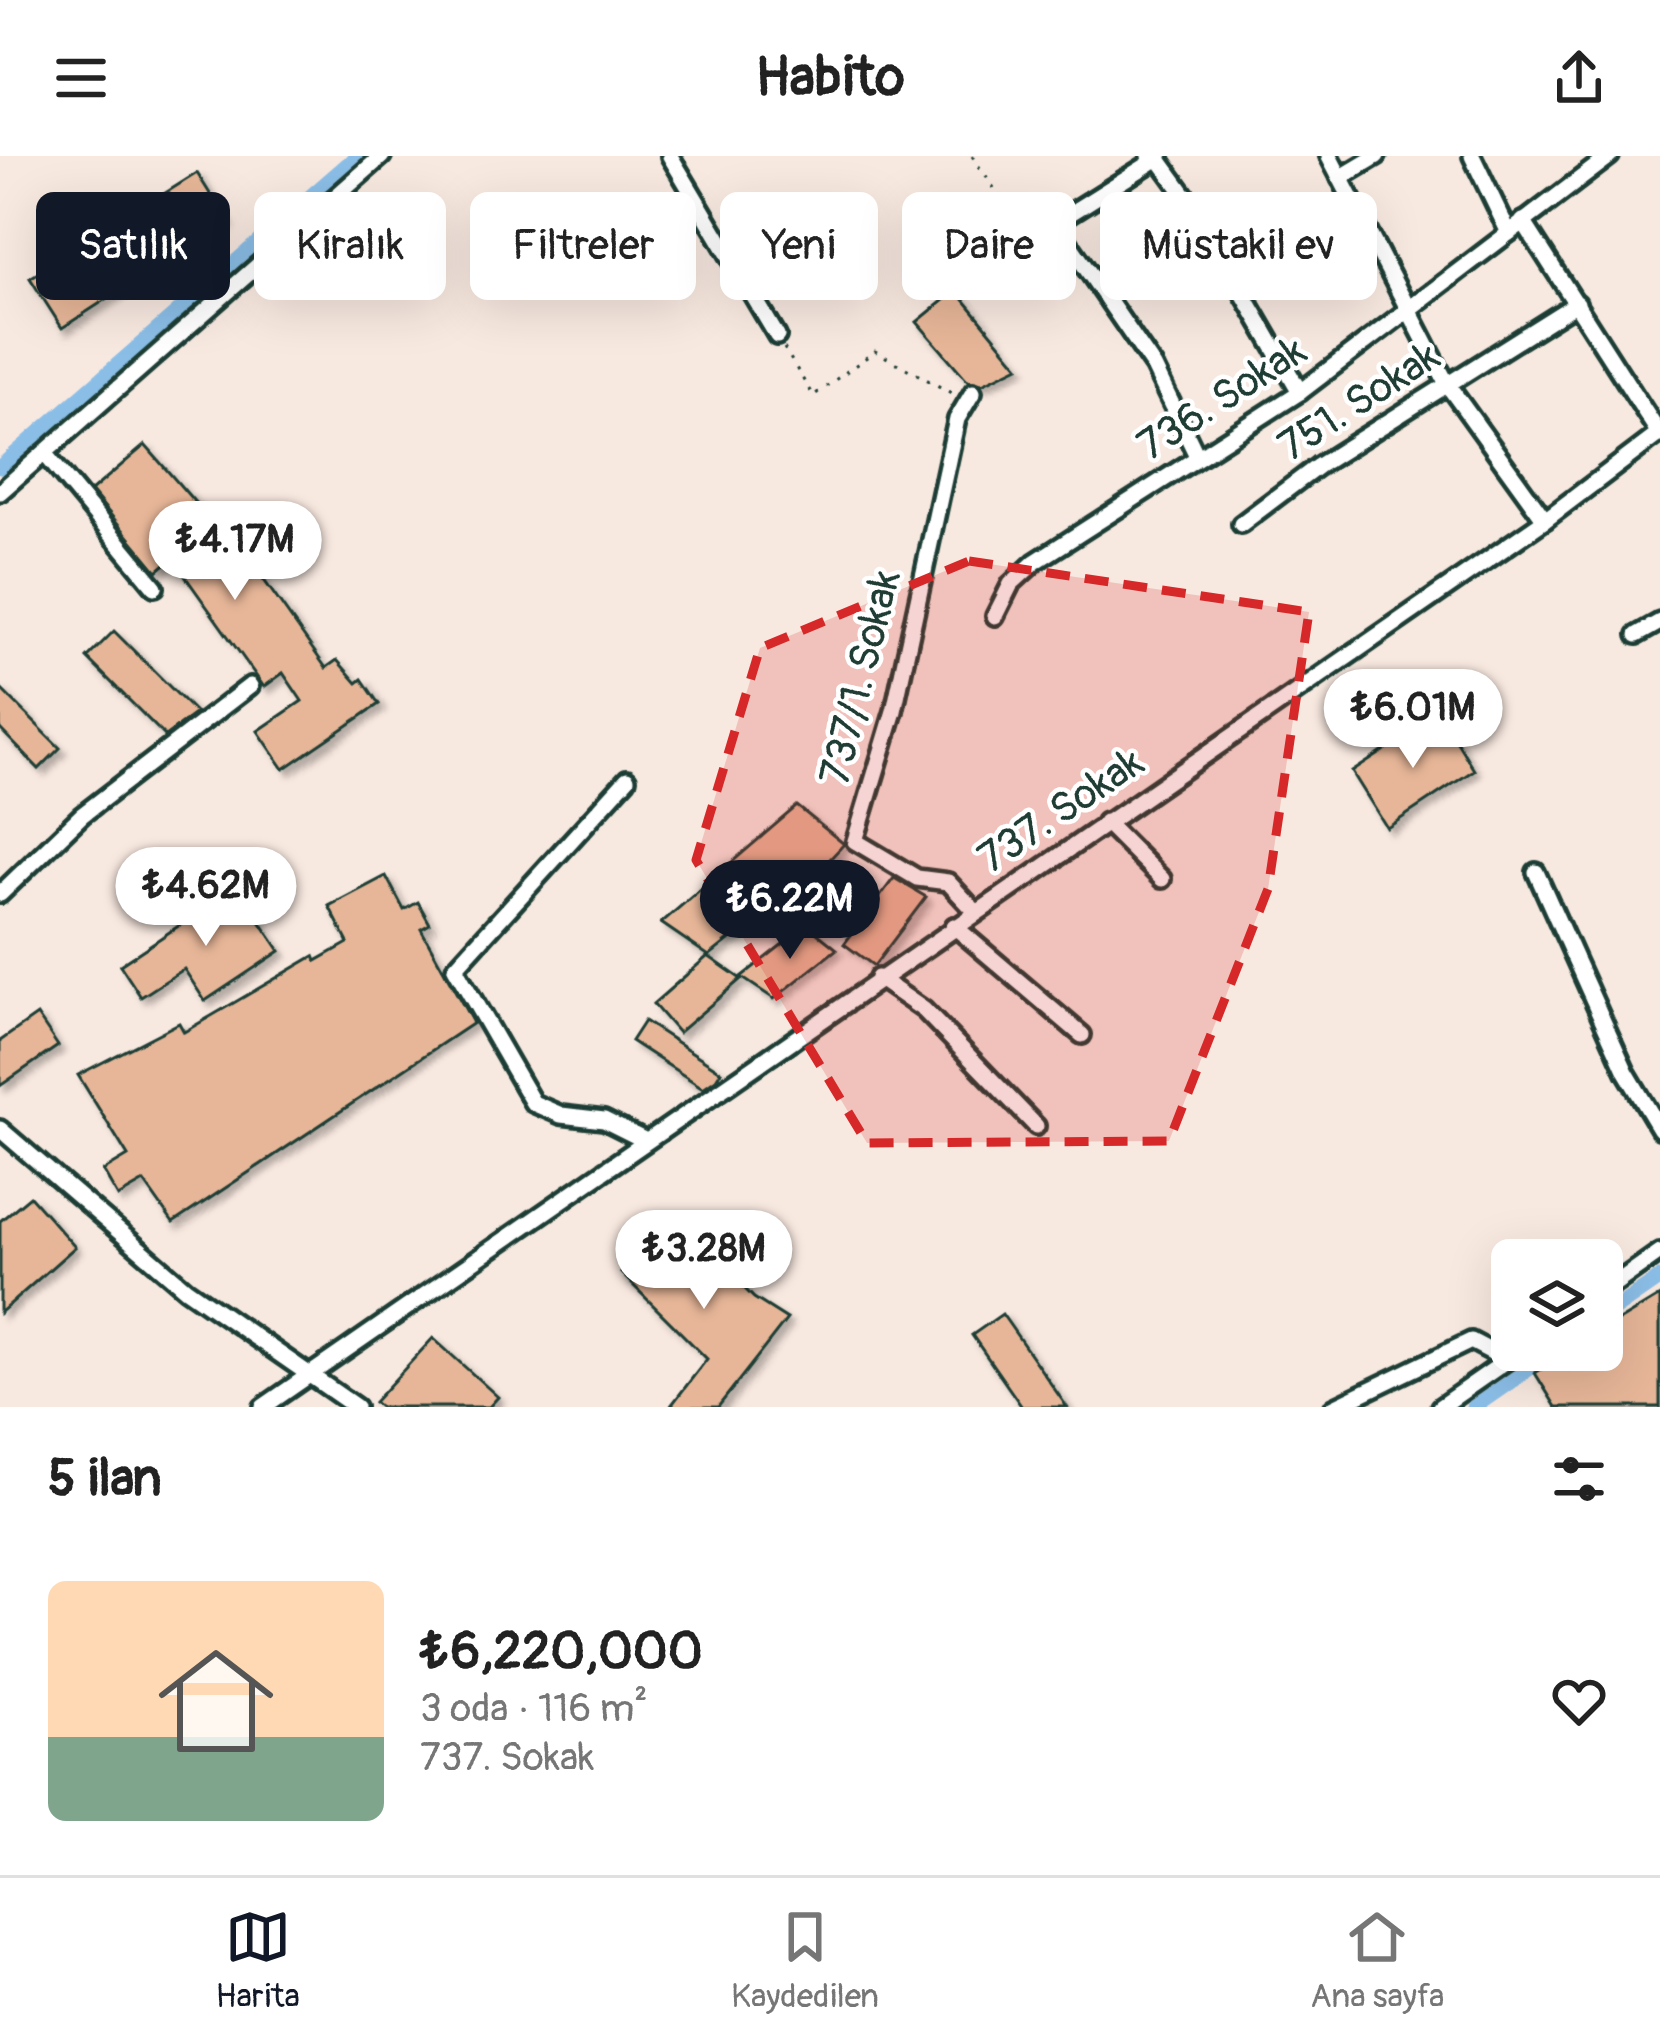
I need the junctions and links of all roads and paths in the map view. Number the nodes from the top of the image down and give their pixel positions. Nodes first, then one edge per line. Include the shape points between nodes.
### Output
1 (382, 156) edge
2 (670, 156) edge
3 (972, 156) edge
4 (1329, 156) edge
5 (1377, 156) edge
6 (1472, 156) edge
7 (1610, 156) edge
8 (1156, 157) edge
9 (1340, 178) junction
10 (997, 192) edge
11 (1076, 209) edge
12 (1523, 221) junction
13 (1509, 233) junction
14 (1076, 254) edge
15 (1577, 303) junction
16 (1407, 314) junction
17 (777, 336) joint
18 (1447, 384) junction
19 (1300, 392) junction
20 (970, 397) joint
21 (1660, 434) edge
22 (45, 454) junction
23 (1196, 454) junction
24 (0, 492) edge
25 (1545, 520) junction
26 (1241, 524) dead end
27 (155, 587) dead end
28 (995, 616) dead end
29 (1660, 622) edge
30 (1637, 635) dead end
31 (250, 686) dead end
32 (627, 779) dead end
33 (1105, 822) junction
34 (1536, 872) dead end
35 (1162, 879) dead end
36 (0, 894) edge
37 (975, 911) junction
38 (953, 926) junction
39 (878, 978) junction
40 (1082, 1035) dead end
41 (1036, 1126) dead end
42 (0, 1129) edge
43 (1660, 1129) edge
44 (644, 1140) junction
45 (1660, 1252) edge
46 (1623, 1278) edge
47 (1491, 1347) edge
48 (1492, 1371) edge
49 (309, 1376) junction
50 (263, 1407) edge
51 (356, 1407) edge
52 (1334, 1407) edge
53 (1440, 1407) edge

1 - 22 street
2 - 17 street
3 - 10 path
4 - 9 street
5 - 9 street
6 - 13 street
7 - 12 street, 736. Sokak
8 - 11 street
8 - 19 street
9 - 16 street
12 - 13 street, 736. Sokak
12 - 15 street
13 - 16 street, 736. Sokak
14 - 23 street via 1154,367
15 - 18 street, 751. Sokak
15 - 21 street
16 - 18 street
16 - 19 street, 736. Sokak
17 - 20 path via 813,396 875,351
18 - 25 street
18 - 26 street, 751. Sokak
19 - 23 street, 736. Sokak
20 - 37 street, 737/1. Sokak via 957,419 895,711 855,841 917,878 948,882
21 - 25 street, 737. Sokak
22 - 24 street
22 - 27 street
23 - 28 street, 736. Sokak via 1035,562 1011,584
25 - 33 street, 737. Sokak
29 - 30 street
31 - 36 street via 82,815
32 - 44 street via 455,968 533,1103 604,1120
33 - 35 street
33 - 37 street, 737. Sokak
34 - 43 street
37 - 38 street, 737. Sokak
38 - 39 street, 737. Sokak
38 - 40 street
39 - 41 street via 923,1010
39 - 44 street, 737. Sokak
42 - 49 street via 186,1289
44 - 49 street, 737. Sokak
45 - 46 street
47 - 52 street via 1471,1341
48 - 53 street
49 - 50 street, 737. Sokak
49 - 51 street

